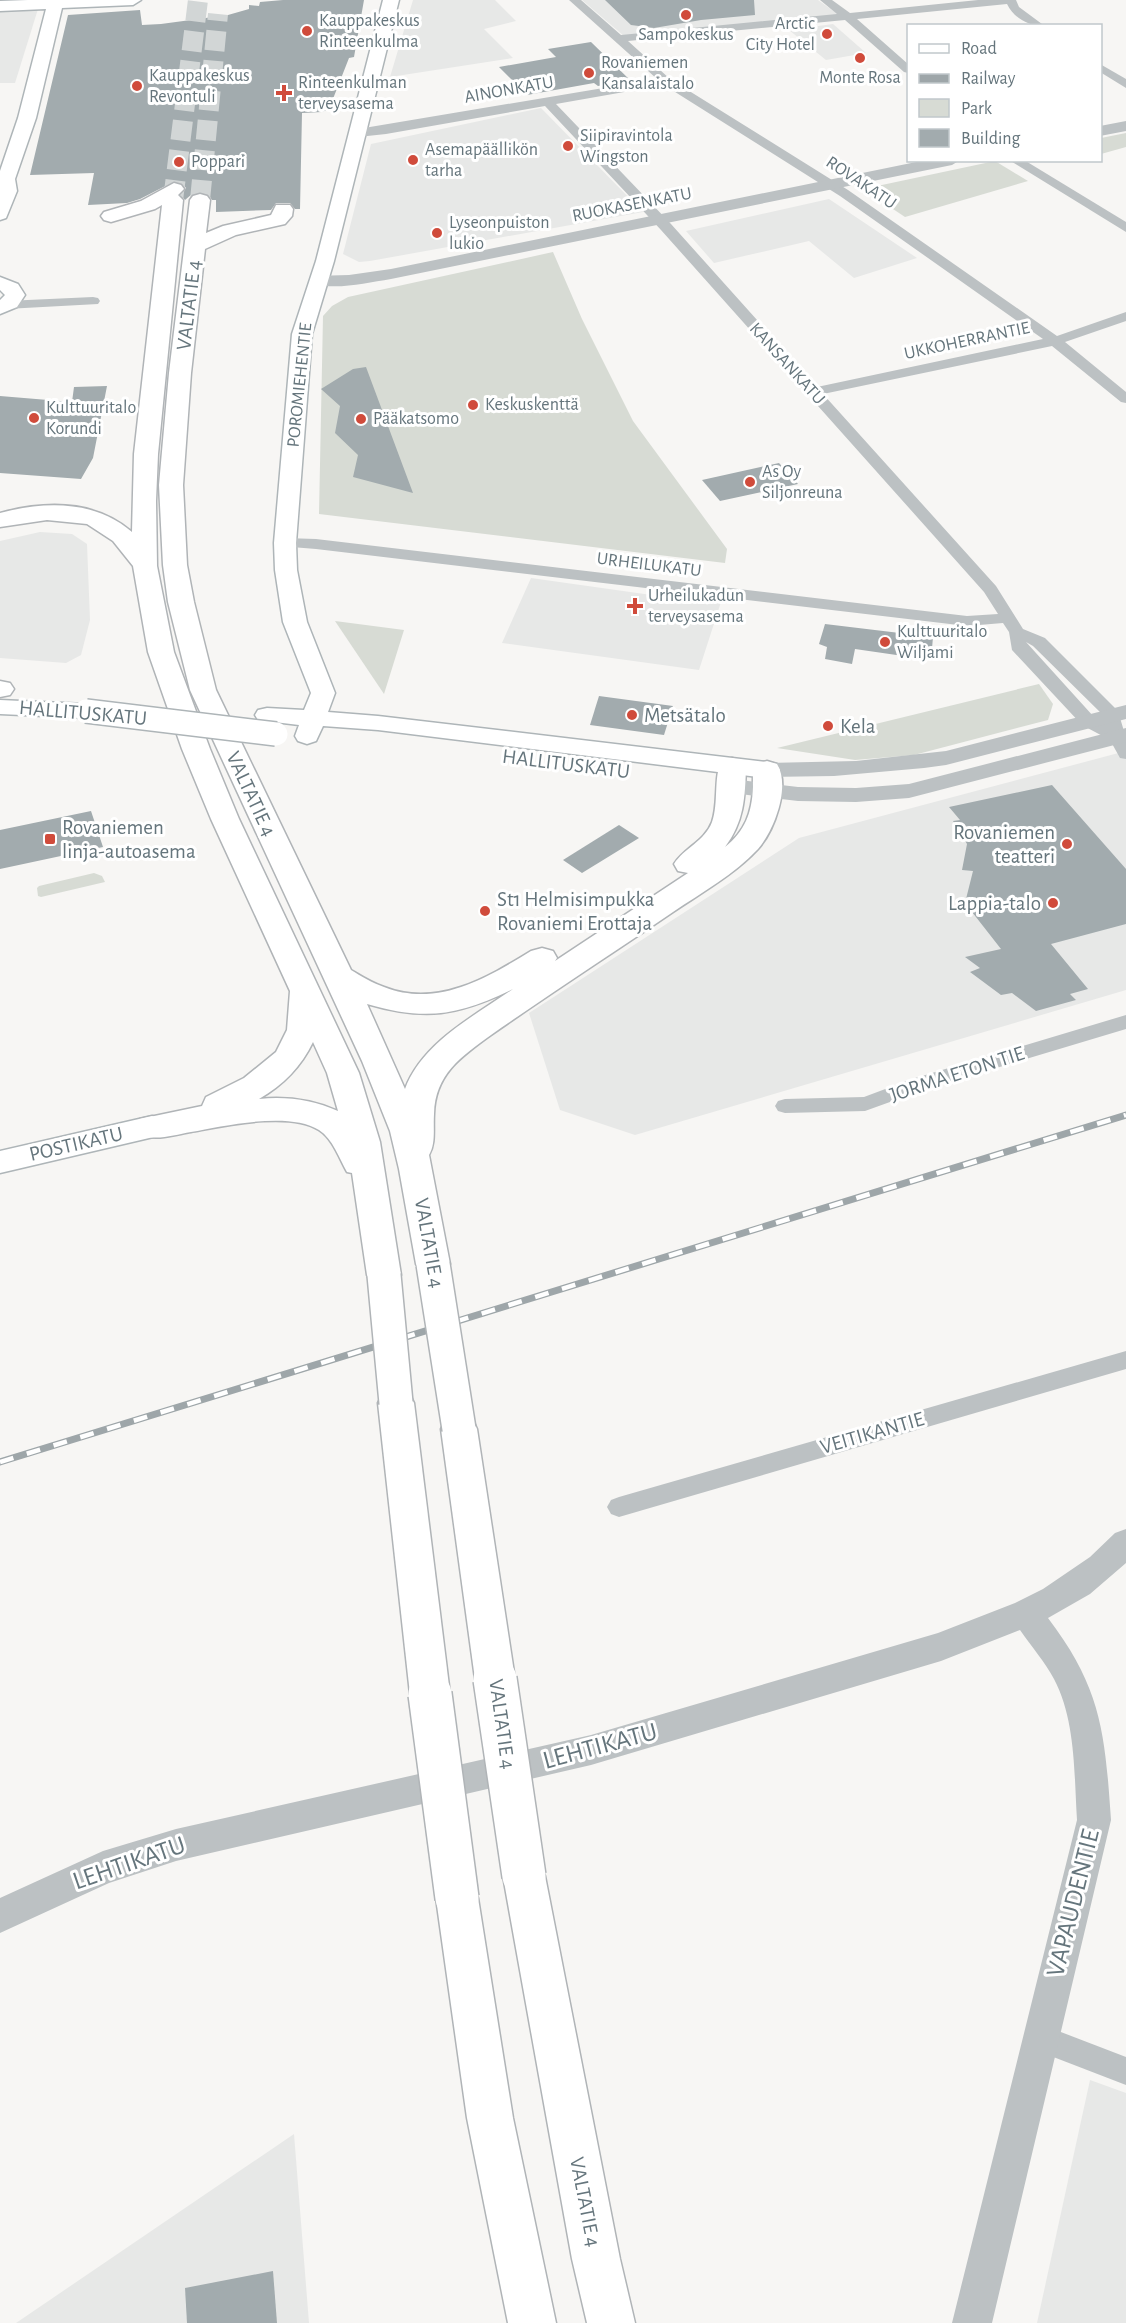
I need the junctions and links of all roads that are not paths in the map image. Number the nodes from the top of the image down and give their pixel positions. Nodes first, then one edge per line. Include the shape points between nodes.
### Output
1 (133, 0) edge
2 (392, 0) edge
3 (574, 0) edge
4 (825, 0) edge
5 (1011, 0) edge
6 (55, 2) edge
7 (0, 6) edge
8 (847, 16) junction
9 (1035, 24) edge
10 (618, 39) junction
11 (907, 68) edge
12 (1102, 68) edge
13 (666, 81) junction
14 (1126, 84) edge
15 (548, 102) junction
16 (1126, 126) edge
17 (1102, 131) edge
18 (358, 132) junction
19 (942, 162) edge
20 (1018, 162) edge
21 (3, 182) edge
22 (832, 185) junction
23 (0, 214) edge
24 (660, 221) junction
25 (1126, 228) edge
26 (169, 236) junction
27 (196, 245) junction
28 (319, 280) junction
29 (5, 296) edge
30 (93, 301) dead end
31 (1126, 316) edge
32 (1054, 341) junction
33 (812, 392) junction
34 (1126, 399) edge
35 (0, 520) edge
36 (285, 543) junction
37 (145, 566) junction
38 (1013, 625) junction
39 (0, 694) edge
40 (1088, 721) junction
41 (310, 727) junction
42 (1121, 731) edge
43 (732, 777) junction
44 (767, 780) junction
45 (338, 977) junction
46 (304, 991) junction
47 (1126, 1022) edge
48 (785, 1106) dead end
49 (153, 1127) junction
50 (0, 1162) edge
51 (416, 1169) junction
52 (368, 1181) junction
53 (1126, 1360) edge
54 (619, 1507) dead end
55 (1126, 1542) edge
56 (1026, 1613) junction
57 (0, 1916) edge
58 (1040, 2038) junction
59 (1126, 2071) edge
60 (528, 2315) edge
61 (611, 2323) edge
62 (972, 2323) edge

1 - 6 main road
2 - 18 main road, POROMIEHENTIE
3 - 10 street, ROVAKATU
4 - 8 street
5 - 8 street
5 - 9 street via 1015,9
6 - 7 main road
6 - 21 main road via 27,118
8 - 10 street
8 - 11 street
10 - 13 street, ROVAKATU
12 - 14 street
13 - 15 street, AINONKATU
13 - 22 street, ROVAKATU
15 - 18 street, AINONKATU
15 - 24 street, KANSANKATU
16 - 17 street
18 - 28 main road, POROMIEHENTIE
19 - 22 street, RUOKASENKATU
20 - 25 street
21 - 23 main road via 8,191
22 - 24 street, RUOKASENKATU
22 - 32 street, ROVAKATU
24 - 28 street, RUOKASENKATU via 391,274
24 - 33 street, KANSANKATU
26 - 26 highway, VALTATIE 4 via 173,195 111,216 151,223
26 - 37 highway, VALTATIE 4 via 146,454
27 - 27 highway, VALTATIE 4 via 200,202 217,217 232,221 270,216 283,209 278,220 230,230
27 - 45 highway, VALTATIE 4 via 171,485 181,602 203,690
28 - 36 main road, POROMIEHENTIE via 302,334
29 - 30 street via 48,305
31 - 32 street, UKKOHERRANTIE
32 - 33 street, UKKOHERRANTIE
32 - 34 street, ROVAKATU
33 - 38 street, KANSANKATU via 990,589
35 - 37 highway via 58,512 97,520 123,537
36 - 38 street, URHEILUKATU
36 - 41 main road, POROMIEHENTIE via 295,622 323,693
37 - 46 highway, VALTATIE 4 via 161,652 196,749
38 - 40 street, KANSANKATU via 1018,646
38 - 42 street, KANSANKATU via 1039,642
39 - 41 main road, HALLITUSKATU, bridge
40 - 42 street, HALLITUSKATU
40 - 44 street, HALLITUSKATU via 946,758
41 - 43 main road, HALLITUSKATU via 373,741
42 - 44 street, HALLITUSKATU via 909,791 798,794
43 - 44 main road, HALLITUSKATU
43 - 45 highway via 732,808 726,825 705,852 661,884 483,993 438,1004 405,1003 373,995
44 - 51 highway via 766,811 757,831 729,858 518,1000 453,1047 433,1068 419,1096
45 - 51 highway, VALTATIE 4 via 378,1062 406,1131
46 - 49 highway via 302,1034 278,1070 247,1093
46 - 52 highway, VALTATIE 4 via 343,1073 364,1142
47 - 48 street, JORMA ETON TIE via 865,1104
49 - 50 main road, POSTIKATU
49 - 52 highway via 262,1109 314,1114 331,1121
51 - 61 highway, VALTATIE 4, bridge via 459,1430 524,1876
52 - 60 highway, VALTATIE 4, bridge via 384,1275 430,1694 458,1898 490,2118
53 - 54 street, VEITIKANTIE
55 - 56 street via 1079,1584
56 - 57 street, LEHTIKATU via 941,1647 591,1750 176,1845 104,1868
56 - 58 street, VAPAUDENTIE via 1066,1670 1079,1702 1089,1741 1094,1820
58 - 59 street
58 - 62 street, VAPAUDENTIE

